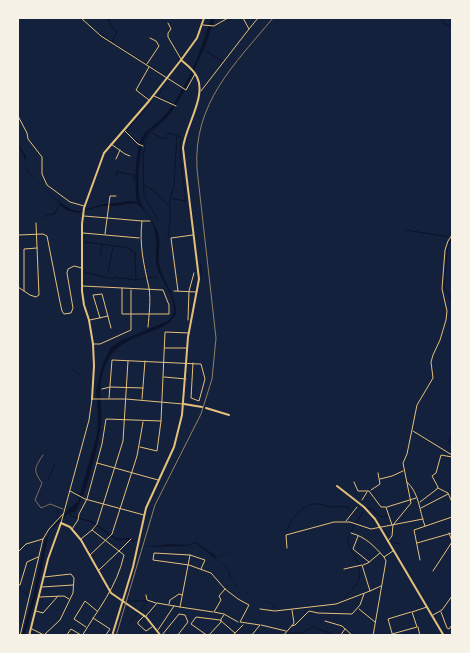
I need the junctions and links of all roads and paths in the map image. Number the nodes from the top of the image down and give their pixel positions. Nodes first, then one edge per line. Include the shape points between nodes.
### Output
1 (81, 18) edge
2 (204, 18) edge
3 (228, 18) edge
4 (243, 18) edge
5 (258, 18) edge
6 (168, 23) dead end
7 (202, 25) junction
8 (249, 29) junction
9 (171, 31) junction
10 (173, 34) dead end
11 (150, 38) dead end
12 (181, 60) junction
13 (146, 65) junction
14 (149, 66) junction
15 (195, 72) junction
16 (167, 78) junction
17 (200, 92) junction
18 (153, 96) junction
19 (149, 101) junction
20 (176, 106) dead end
21 (18, 116) edge
22 (124, 129) junction
23 (111, 144) junction
24 (143, 146) dead end
25 (120, 150) junction
26 (130, 156) dead end
27 (116, 159) dead end
28 (116, 196) dead end
29 (84, 207) junction
30 (83, 214) junction
31 (107, 218) junction
32 (142, 221) junction
33 (150, 221) dead end
34 (36, 223) dead end
35 (82, 233) junction
36 (37, 234) junction
37 (105, 235) junction
38 (194, 235) junction
39 (452, 235) edge
40 (18, 236) edge
41 (140, 238) junction
42 (37, 248) junction
43 (83, 268) junction
44 (194, 274) dead end
45 (82, 286) junction
46 (18, 287) edge
47 (122, 288) junction
48 (131, 288) junction
49 (149, 289) junction
50 (174, 291) dead end
51 (178, 291) junction
52 (189, 291) junction
53 (24, 292) junction
54 (198, 292) junction
55 (131, 314) junction
56 (149, 314) junction
57 (108, 316) junction
58 (100, 318) junction
59 (89, 320) junction
60 (188, 320) dead end
61 (148, 327) dead end
62 (111, 328) dead end
63 (165, 329) dead end
64 (165, 332) junction
65 (189, 333) junction
66 (93, 344) junction
67 (164, 348) junction
68 (188, 348) junction
69 (128, 360) junction
70 (145, 361) junction
71 (163, 362) junction
72 (187, 363) junction
73 (193, 364) junction
74 (163, 377) junction
75 (186, 379) junction
76 (110, 387) junction
77 (126, 387) junction
78 (143, 388) junction
79 (102, 389) dead end
80 (109, 399) junction
81 (126, 399) junction
82 (92, 400) junction
83 (142, 400) junction
84 (162, 401) junction
85 (199, 401) junction
86 (184, 404) junction
87 (197, 406) junction
88 (202, 407) dead end
89 (206, 408) dead end
90 (229, 415) dead end
91 (125, 420) junction
92 (143, 421) junction
93 (161, 421) junction
94 (412, 431) junction
95 (140, 447) junction
96 (43, 455) dead end
97 (452, 456) edge
98 (97, 463) junction
99 (115, 467) junction
100 (404, 471) junction
101 (132, 473) junction
102 (378, 474) dead end
103 (380, 479) junction
104 (158, 480) junction
105 (354, 482) dead end
106 (406, 482) junction
107 (337, 486) dead end
108 (439, 488) junction
109 (69, 490) junction
110 (369, 492) junction
111 (448, 494) junction
112 (417, 497) junction
113 (87, 499) junction
114 (362, 500) dead end
115 (411, 500) junction
116 (420, 502) junction
117 (452, 502) edge
118 (103, 503) junction
119 (356, 507) dead end
120 (386, 507) junction
121 (420, 507) junction
122 (120, 508) junction
123 (64, 509) junction
124 (62, 515) junction
125 (144, 516) junction
126 (452, 517) edge
127 (423, 519) junction
128 (61, 522) junction
129 (346, 522) junction
130 (393, 525) junction
131 (426, 526) junction
132 (380, 528) junction
133 (72, 529) junction
134 (92, 530) junction
135 (452, 532) edge
136 (351, 533) dead end
137 (450, 533) junction
138 (358, 535) junction
139 (44, 539) junction
140 (81, 540) junction
141 (130, 540) dead end
142 (105, 541) junction
143 (388, 541) junction
144 (452, 542) edge
145 (416, 543) junction
146 (286, 548) dead end
147 (119, 551) junction
148 (394, 551) junction
149 (18, 552) edge
150 (380, 553) junction
151 (90, 555) junction
152 (190, 555) junction
153 (38, 557) junction
154 (384, 557) junction
155 (420, 560) dead end
156 (369, 562) junction
157 (189, 565) junction
158 (362, 565) junction
159 (201, 569) junction
160 (344, 569) dead end
161 (98, 571) junction
162 (433, 571) dead end
163 (44, 577) junction
164 (18, 585) edge
165 (73, 585) junction
166 (382, 585) junction
167 (41, 587) junction
168 (225, 588) junction
169 (370, 592) junction
170 (110, 593) junction
171 (364, 594) junction
172 (146, 595) dead end
173 (182, 595) junction
174 (58, 596) junction
175 (452, 596) edge
176 (38, 597) junction
177 (70, 599) junction
178 (123, 601) junction
179 (157, 603) junction
180 (169, 605) junction
181 (174, 606) junction
182 (309, 606) junction
183 (180, 607) junction
184 (428, 607) junction
185 (358, 608) junction
186 (260, 609) dead end
187 (292, 609) junction
188 (35, 611) junction
189 (97, 611) junction
190 (309, 611) junction
191 (440, 611) junction
192 (214, 612) junction
193 (412, 612) junction
194 (224, 614) junction
195 (433, 615) junction
196 (145, 616) junction
197 (93, 618) junction
198 (220, 620) junction
199 (325, 621) dead end
200 (188, 622) junction
201 (240, 622) junction
202 (376, 622) junction
203 (191, 624) junction
204 (244, 624) junction
205 (260, 625) junction
206 (452, 625) edge
207 (153, 626) junction
208 (292, 626) junction
209 (87, 627) junction
210 (417, 627) junction
211 (31, 629) junction
212 (110, 629) junction
213 (345, 629) junction
214 (157, 630) junction
215 (113, 631) dead end
216 (287, 632) junction
217 (235, 633) junction
218 (392, 634) junction
219 (82, 635) edge
220 (20, 636) edge
221 (29, 636) edge
222 (66, 636) edge
223 (104, 636) edge
224 (112, 636) edge
225 (161, 636) edge
226 (177, 636) edge
227 (208, 636) edge
228 (233, 636) edge
229 (251, 636) edge
230 (284, 636) edge
231 (340, 636) edge
232 (353, 636) edge
233 (373, 636) edge
234 (385, 636) edge
235 (420, 636) edge
236 (444, 636) edge

1 - 13 street via 97,33
2 - 7 main road
3 - 7 street via 213,26
4 - 8 street
5 - 8 street
6 - 9 street
7 - 12 main road via 195,42
8 - 17 street
9 - 10 street
9 - 12 street via 168,37
11 - 13 street via 159,46
12 - 15 main road
12 - 16 main road
13 - 14 street
14 - 16 street
14 - 19 street via 136,90
15 - 16 street via 186,90
15 - 17 main road
16 - 18 main road
17 - 38 main road via 183,148
18 - 19 main road
18 - 20 street
19 - 22 main road
21 - 29 street via 28,139 42,157 42,174 48,185 70,202
22 - 23 main road
22 - 24 street
23 - 25 street
23 - 29 main road via 104,153
25 - 26 street
25 - 27 street
28 - 31 street via 110,196
29 - 30 main road
30 - 31 street
30 - 35 main road
31 - 32 street
31 - 37 street
32 - 33 street
32 - 41 street
34 - 36 street
35 - 37 street
35 - 43 main road
36 - 40 street
36 - 42 street
36 - 43 street via 47,236 64,314 71,313 73,308 68,268
37 - 41 street
38 - 51 street via 171,238
38 - 54 main road
39 - 94 street via 445,250 442,288 446,320 431,362 433,378 417,405
41 - 49 street
42 - 53 street via 24,248
42 - 53 street via 39,294 36,297
43 - 45 main road
44 - 52 street
45 - 47 street
45 - 59 main road
46 - 53 street
47 - 48 street
47 - 55 street via 122,314
48 - 49 street
48 - 55 street
49 - 56 street
49 - 56 street via 163,290 170,314
50 - 51 street
51 - 52 street
52 - 54 street
52 - 60 street
54 - 65 main road
55 - 56 street
55 - 66 street via 131,330
56 - 61 street
57 - 58 street
57 - 58 street via 102,294 93,295
57 - 62 street
58 - 59 street
59 - 66 main road
63 - 64 street
64 - 65 street
64 - 67 street
65 - 68 main road
66 - 82 main road
67 - 68 street
67 - 71 street
68 - 72 main road
69 - 70 street
69 - 76 street via 112,360
69 - 77 street
70 - 71 street
70 - 78 street
71 - 72 street
71 - 74 street
72 - 73 street
72 - 75 main road
73 - 85 street via 191,398
73 - 85 street via 201,364 205,376
74 - 75 street
74 - 84 street
75 - 86 main road
76 - 77 street
76 - 79 street
76 - 80 street
77 - 78 street
77 - 81 street
78 - 83 street
80 - 81 street
80 - 82 street
81 - 83 street
81 - 91 street
82 - 109 street
83 - 84 street
84 - 86 street
84 - 93 street
85 - 87 street
86 - 87 main road
86 - 104 main road via 177,438
87 - 88 main road
89 - 90 main road
91 - 92 street
91 - 98 street via 106,419
91 - 99 street
92 - 93 street
92 - 95 street
93 - 95 street via 157,451
94 - 97 street
94 - 100 street via 403,463
95 - 101 street
96 - 123 lane via 36,466 36,476 42,484 34,500 42,508 50,504
97 - 108 street via 441,455 432,476
98 - 99 street
98 - 113 street
99 - 101 street
99 - 118 street
100 - 103 street
100 - 106 street
101 - 104 street
101 - 122 street
102 - 103 street
103 - 110 street via 379,485
104 - 125 main road
105 - 110 street via 358,491
106 - 112 street
106 - 115 street
107 - 132 main road via 368,512
108 - 111 street
108 - 116 street
109 - 113 street
109 - 123 street
110 - 114 street
110 - 120 street via 381,507
111 - 117 street
111 - 121 street
112 - 115 street
112 - 116 street
113 - 118 street
113 - 133 street
115 - 120 street
115 - 130 street
116 - 121 street
118 - 122 street
118 - 134 street
119 - 129 street
120 - 130 street
121 - 127 street
122 - 125 street
122 - 142 street via 111,535
123 - 124 street
124 - 128 street
124 - 139 street
125 - 178 main road
126 - 131 street
127 - 130 street
127 - 131 street
128 - 133 main road
128 - 163 main road
129 - 132 street via 372,530
129 - 146 street via 327,523 286,535
130 - 132 street
130 - 143 street
131 - 145 street via 414,530
132 - 143 main road
133 - 140 main road
134 - 140 street
134 - 142 street
135 - 137 street
136 - 138 street
137 - 144 street
137 - 145 street
138 - 150 street
138 - 156 street via 353,549
139 - 149 street via 26,544
139 - 153 street
140 - 151 main road
141 - 147 street
142 - 147 street
142 - 151 street
143 - 148 main road
144 - 162 street
145 - 155 street
147 - 161 street
147 - 170 street via 124,555
148 - 154 street
148 - 184 main road
150 - 154 street
150 - 156 street
151 - 161 main road
152 - 157 street
152 - 157 street via 154,553 153,560
152 - 159 street via 205,560
153 - 164 street via 27,562
153 - 220 street
154 - 166 street
156 - 158 street
157 - 159 street
157 - 173 street
158 - 160 street
158 - 169 street
159 - 168 street via 211,573
161 - 170 main road
163 - 165 street via 69,573 74,578
163 - 167 main road
165 - 167 street
165 - 177 street
166 - 169 street
166 - 202 street
167 - 176 main road
168 - 192 street
168 - 201 street via 249,605
169 - 171 street
170 - 178 main road
170 - 189 street
171 - 182 street via 336,604
171 - 185 street
172 - 179 street via 147,600
173 - 180 street via 170,600
173 - 183 street
174 - 176 street
174 - 177 street
174 - 188 street via 43,612
175 - 191 street
176 - 188 main road
177 - 211 street via 60,620 44,635
178 - 196 main road
178 - 224 main road
179 - 180 street
179 - 196 street
180 - 181 street
181 - 183 street
181 - 214 street
182 - 187 street
182 - 190 street
183 - 192 street
184 - 193 street
184 - 195 main road
185 - 190 street via 349,615
185 - 202 street
186 - 187 street
187 - 208 street
188 - 211 main road
189 - 197 street
189 - 209 street via 85,601 74,619
190 - 208 street
191 - 195 street
191 - 206 street via 446,627 449,629
192 - 194 street
193 - 210 street
193 - 218 street via 388,619
194 - 198 street
194 - 201 street
195 - 236 main road
196 - 207 main road
196 - 207 street via 138,624 146,632
197 - 209 street
197 - 212 street
198 - 203 street via 197,616
198 - 217 street
198 - 227 street
199 - 213 street
200 - 203 street
200 - 225 street via 185,615 179,614
200 - 226 street
201 - 204 street
202 - 233 street
203 - 227 street
204 - 205 street
204 - 217 street
205 - 216 street
205 - 229 street
207 - 214 main road
208 - 216 street
209 - 219 street
210 - 218 street
210 - 235 street
211 - 221 main road
212 - 215 street
212 - 223 street
213 - 231 street
213 - 232 street
214 - 225 main road
216 - 230 street
217 - 228 street
218 - 234 street
219 - 222 street via 71,629

